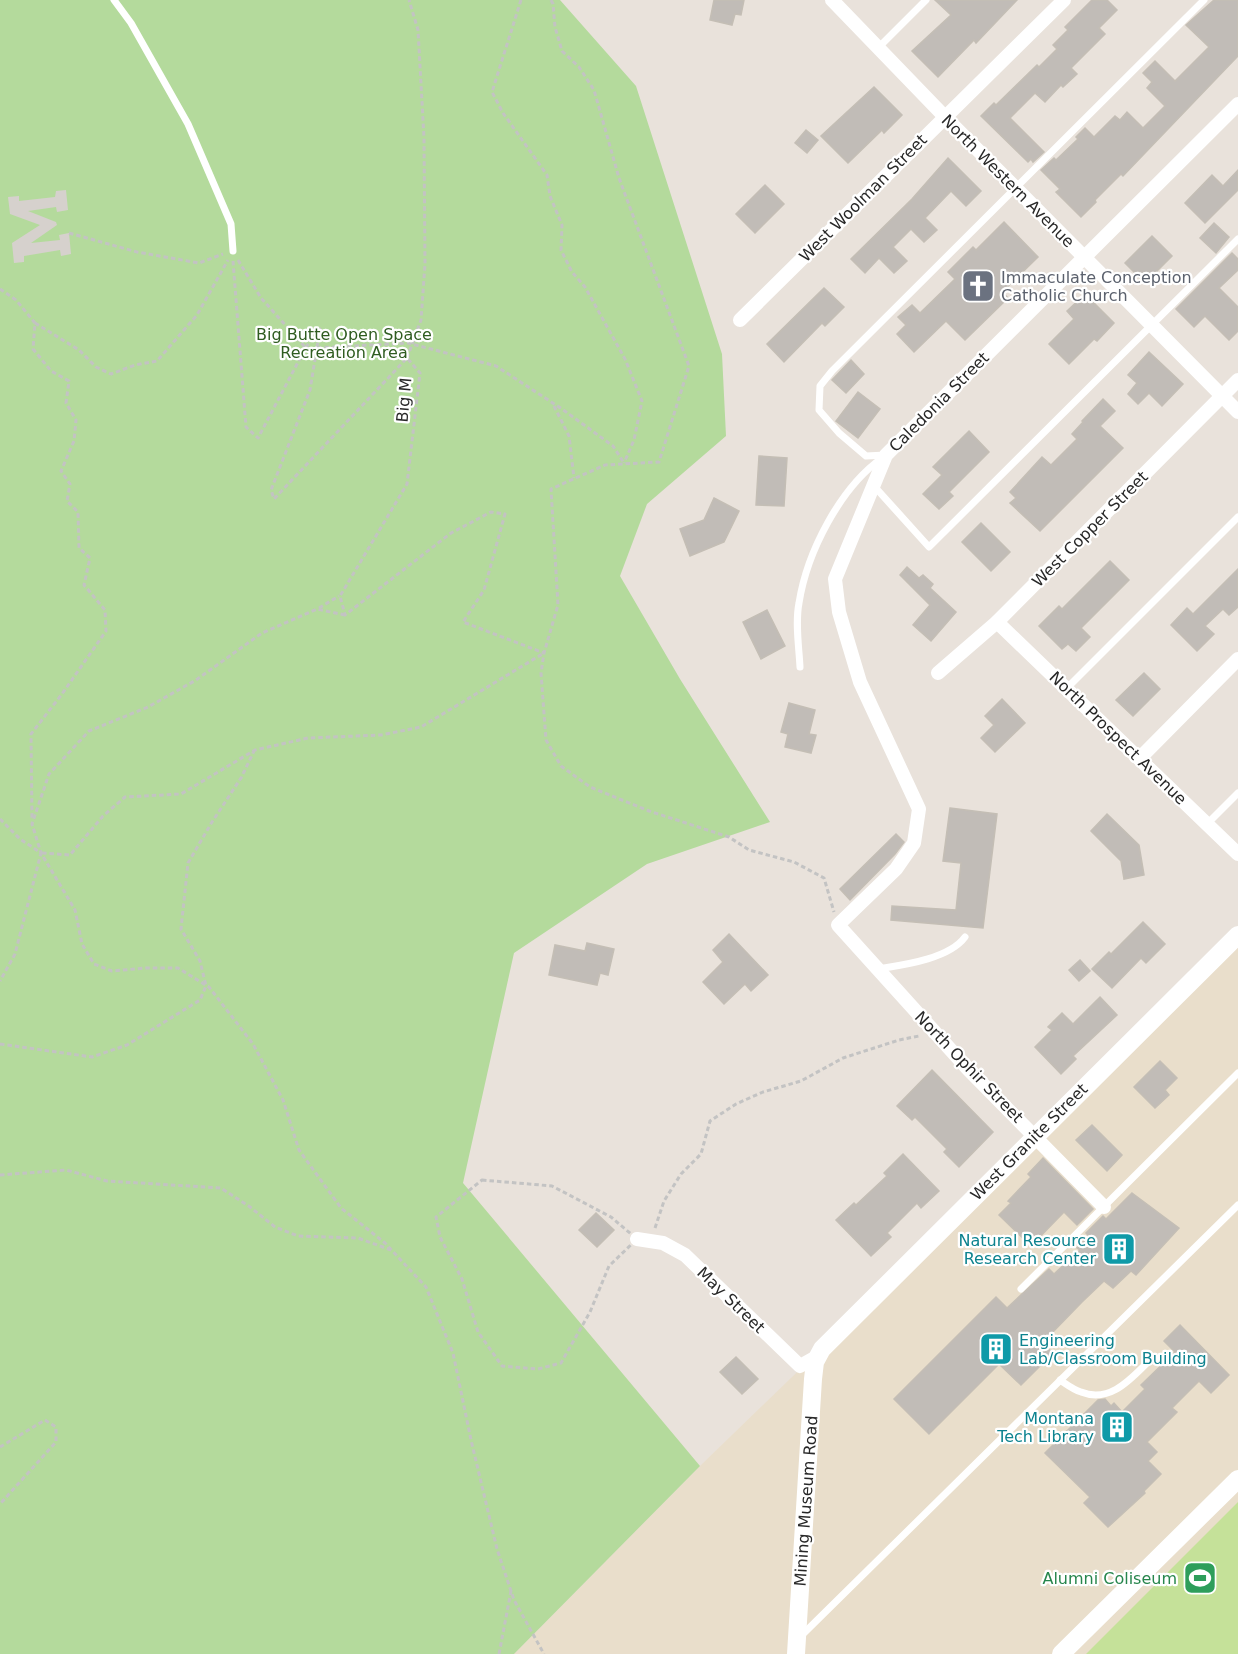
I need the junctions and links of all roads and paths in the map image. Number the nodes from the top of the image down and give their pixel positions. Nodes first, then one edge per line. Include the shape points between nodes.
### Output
1 (114, 0) edge
2 (409, 0) edge
3 (521, 0) edge
4 (551, 0) edge
5 (832, 0) edge
6 (926, 0) edge
7 (1064, 0) edge
8 (1204, 0) edge
9 (878, 48) junction
10 (1238, 104) edge
11 (945, 117) junction
12 (1015, 188) junction
13 (69, 233) dead end
14 (1238, 239) edge
15 (233, 251) junction
16 (1084, 257) junction
17 (0, 289) edge
18 (740, 320) dead end
19 (35, 323) junction
20 (1152, 325) junction
21 (412, 344) junction
22 (306, 347) junction
23 (317, 348) junction
24 (407, 358) junction
25 (1238, 380) edge
26 (1222, 396) junction
27 (553, 404) junction
28 (1238, 412) edge
29 (886, 455) junction
30 (624, 464) junction
31 (574, 478) junction
32 (874, 486) junction
33 (1238, 517) edge
34 (340, 596) junction
35 (318, 609) junction
36 (345, 615) junction
37 (997, 622) junction
38 (544, 653) junction
39 (1238, 659) edge
40 (800, 668) dead end
41 (938, 673) dead end
42 (1067, 688) junction
43 (255, 750) junction
44 (1140, 758) junction
45 (1238, 793) edge
46 (0, 819) edge
47 (32, 824) junction
48 (1207, 824) junction
49 (41, 853) junction
50 (1238, 854) edge
51 (838, 925) junction
52 (1238, 935) edge
53 (965, 937) dead end
54 (878, 969) junction
55 (0, 981) edge
56 (206, 986) junction
57 (936, 1033) junction
58 (0, 1044) edge
59 (1238, 1072) edge
60 (1035, 1136) junction
61 (0, 1175) edge
62 (1238, 1205) edge
63 (1104, 1207) junction
64 (643, 1240) junction
65 (393, 1251) junction
66 (1021, 1289) dead end
67 (820, 1353) junction
68 (1147, 1363) dead end
69 (1060, 1380) junction
70 (0, 1447) edge
71 (1238, 1479) edge
72 (0, 1504) edge
73 (511, 1590) junction
74 (797, 1647) edge
75 (499, 1654) edge
76 (544, 1654) edge
77 (1061, 1654) edge

1 - 15 lane via 188,124 231,224
2 - 21 path via 418,30 424,138 421,320
3 - 30 path via 492,92 547,175 550,196 562,225 561,250 625,359 642,402
4 - 30 path via 562,51 594,90 619,178 689,366 659,462
5 - 9 street, North Western Avenue
6 - 9 lane
7 - 11 street, West Woolman Street
8 - 12 lane
9 - 11 street, North Western Avenue
10 - 16 street, Caledonia Street
11 - 12 street, North Western Avenue
11 - 18 street, West Woolman Street
12 - 16 street, North Western Avenue
12 - 29 lane via 820,386 819,410 838,433 866,456
13 - 15 path via 137,252 199,263
14 - 20 lane
15 - 19 path via 197,315 157,361 111,374
15 - 22 path via 261,298
15 - 22 path, Big M via 246,428 258,438
16 - 20 street, North Western Avenue
16 - 29 street, Caledonia Street
17 - 19 path via 16,300
19 - 47 path via 33,349 51,371 69,381 66,403 76,420 74,441 60,471 70,484 67,501 78,512 79,548 90,558 84,585 105,610 106,631 31,734
20 - 26 street, North Western Avenue
20 - 32 lane via 929,547
21 - 23 path
21 - 24 path
21 - 27 path via 496,366
22 - 23 path, Big M via 320,329
23 - 24 path, Big M via 310,390 272,490 274,499
24 - 34 path, Big M via 420,373 407,484
25 - 26 street, West Copper Street
26 - 28 street, North Western Avenue
26 - 37 street, West Copper Street
27 - 30 path via 613,446
27 - 31 path via 569,436
29 - 32 street, Caledonia Street
29 - 40 lane via 866,470 846,494 822,534 809,566 799,604
30 - 31 path via 605,465
31 - 38 path via 551,489 558,605
32 - 51 street, Caledonia Street via 835,579 839,612 860,682 919,809 914,843 896,869
33 - 42 lane
34 - 35 path
34 - 36 path
35 - 36 path
35 - 47 path via 262,633 196,680 148,706 89,731 49,774
36 - 38 path via 451,533 492,512 505,514 484,590 463,621
37 - 41 street, West Copper Street
37 - 42 street, North Prospect Avenue
38 - 43 path via 421,727 381,735 308,738
38 - 51 path via 541,674 546,740 561,766 590,787 729,837 749,850 794,862 824,878
39 - 44 street
42 - 44 street, North Prospect Avenue
43 - 49 path via 181,794 125,797 102,816 70,855
43 - 56 path via 242,778 188,863 181,929 200,962
44 - 48 street, North Prospect Avenue
45 - 48 lane
46 - 49 path
47 - 49 path
48 - 50 street, North Prospect Avenue
49 - 55 path via 15,954
49 - 56 path via 75,910 82,944 94,964 112,970 178,968
51 - 54 street, North Ophir Street
52 - 60 street, West Granite Street
53 - 54 lane via 941,954
54 - 57 street, North Ophir Street
56 - 58 path via 200,1000 127,1045 92,1057
56 - 65 path via 253,1044 283,1100 299,1150 341,1208
57 - 60 street, North Ophir Street
57 - 64 path via 843,1058 801,1081 736,1104 710,1121 701,1154 681,1174
59 - 63 lane
60 - 63 street, North Ophir Street
60 - 67 street, West Granite Street
61 - 65 path via 66,1170 107,1181 220,1188 275,1227 298,1236 358,1238
62 - 69 lane
63 - 66 lane
64 - 64 path via 609,1266 590,1312 561,1363 538,1369 502,1366 478,1332 462,1279 440,1237 436,1217 482,1180 552,1186 611,1217
64 - 67 street, May Street via 663,1243 685,1255 800,1366
65 - 73 path via 426,1287 453,1353 497,1549
67 - 74 street, Mining Museum Road via 813,1379
68 - 69 lane via 1109,1394 1082,1393
69 - 74 lane
70 - 72 path via 45,1420 56,1427 56,1442
71 - 77 street
73 - 75 path
73 - 76 path

